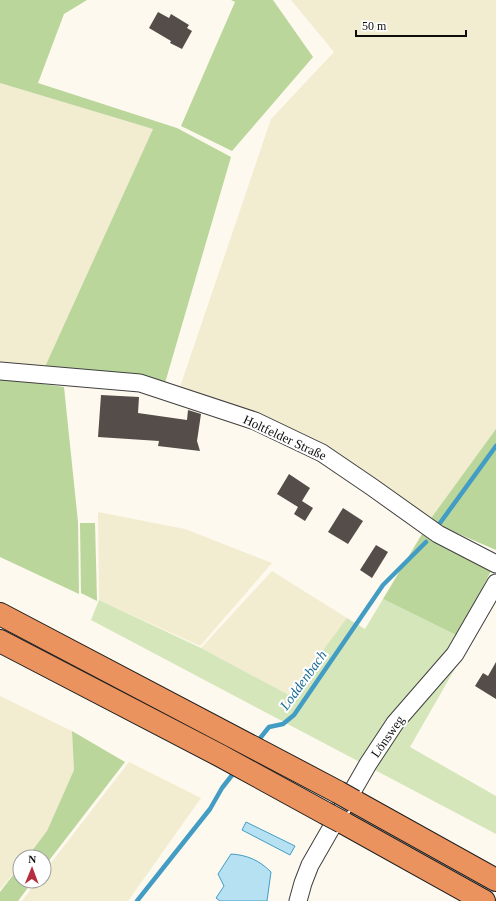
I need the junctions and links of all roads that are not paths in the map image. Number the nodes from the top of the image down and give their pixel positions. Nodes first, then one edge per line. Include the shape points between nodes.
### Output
1 (0, 371) edge
2 (496, 564) edge
3 (496, 583) edge
4 (0, 614) edge
5 (0, 641) edge
6 (496, 880) edge
7 (298, 901) edge
8 (484, 901) edge

1 - 2 street, Holtfelder Straße via 140,383 255,421 322,453 438,534
3 - 7 street, Lönsweg via 455,654 395,723 368,764 310,865
4 - 6 highway via 235,736
5 - 8 highway via 221,756

